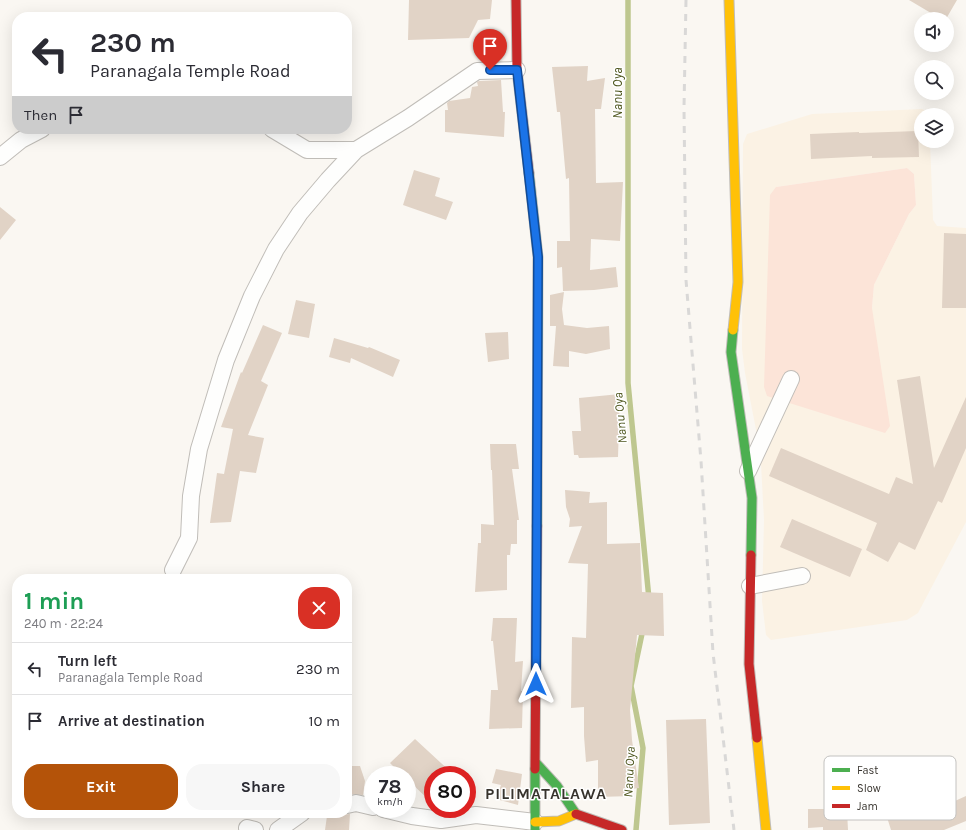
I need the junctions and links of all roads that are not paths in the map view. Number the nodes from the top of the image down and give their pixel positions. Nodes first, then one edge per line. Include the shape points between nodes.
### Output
1 (516, 0) edge
2 (729, 0) edge
3 (517, 70) junction
4 (32, 134) edge
5 (280, 134) edge
6 (356, 150) junction
7 (0, 157) edge
8 (791, 379) dead end
9 (748, 471) junction
10 (173, 570) dead end
11 (802, 576) dead end
12 (750, 586) junction
13 (536, 763) junction
14 (352, 804) edge
15 (364, 805) edge
16 (576, 814) junction
17 (416, 817) edge
18 (295, 818) edge
19 (535, 826) edge
20 (278, 830) edge
21 (622, 830) edge
22 (766, 830) edge

1 - 3 main road
2 - 9 main road via 738,282 731,352
3 - 6 street via 477,71
3 - 13 main road via 538,257
4 - 7 street
5 - 6 street via 307,150
6 - 10 street via 300,214 276,249 252,296 226,360 199,449 189,538
8 - 9 street
9 - 12 main road via 752,498
11 - 12 street
12 - 22 main road via 749,664
13 - 16 main road
13 - 19 main road
14 - 15 street
16 - 19 main road
16 - 21 main road
17 - 19 street via 441,820 476,815
18 - 20 street

